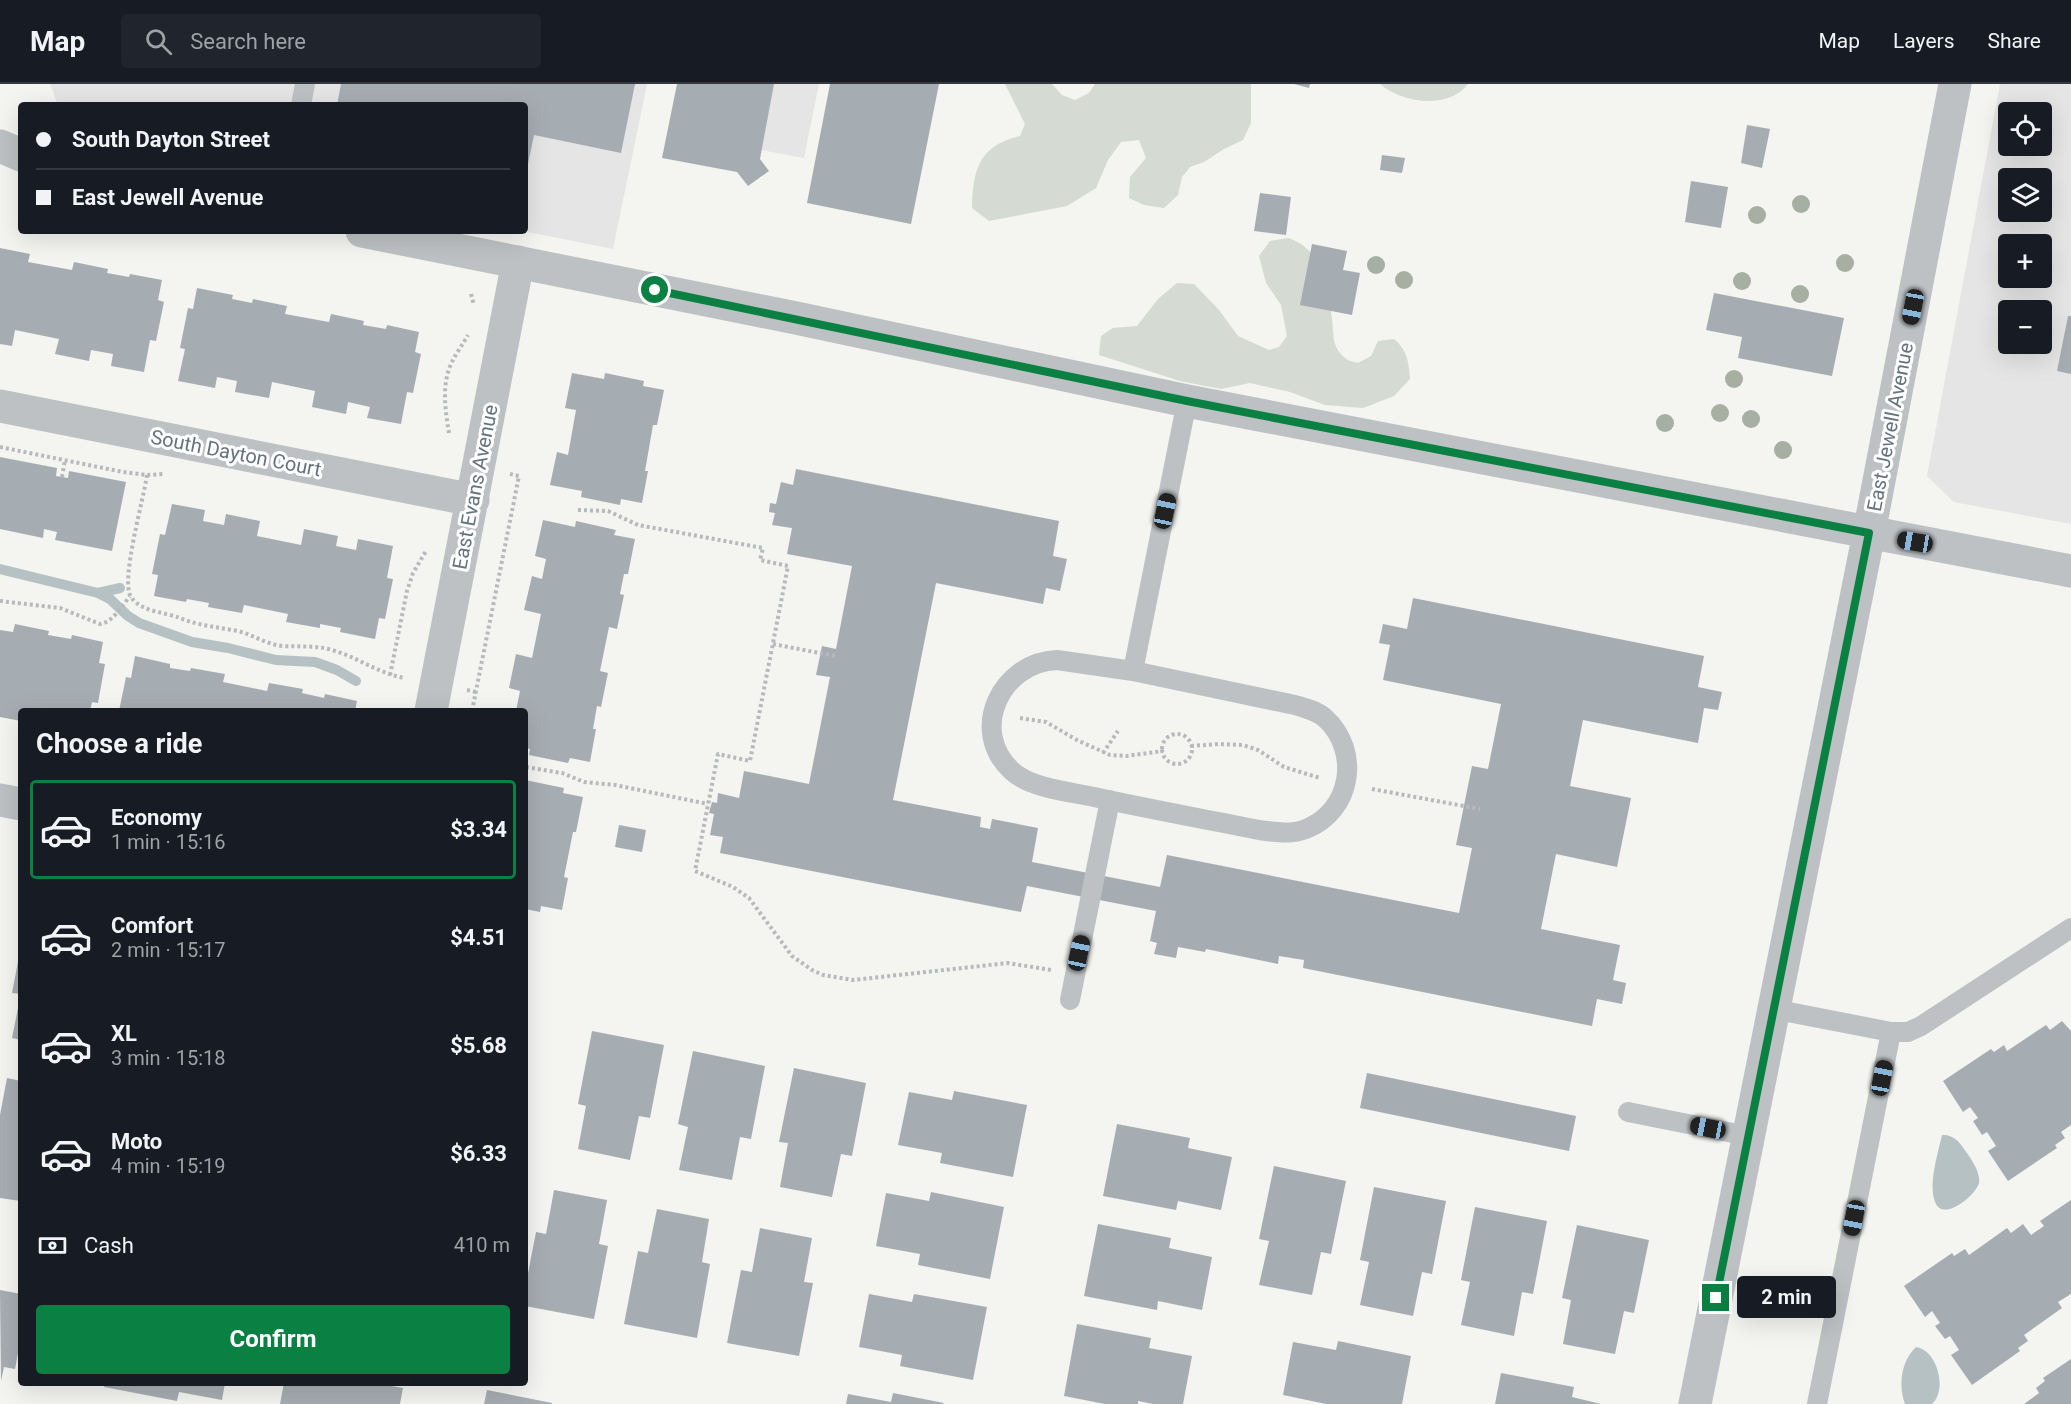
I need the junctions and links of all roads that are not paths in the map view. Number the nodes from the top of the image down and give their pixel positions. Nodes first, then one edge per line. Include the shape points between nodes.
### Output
1 (305, 84) edge
2 (1955, 84) edge
3 (302, 102) edge
4 (0, 146) edge
5 (18, 154) edge
6 (377, 234) edge
7 (518, 262) junction
8 (1187, 401) junction
9 (0, 406) edge
10 (473, 500) junction
11 (1869, 533) junction
12 (2071, 571) edge
13 (1133, 671) junction
14 (432, 708) edge
15 (0, 800) edge
16 (1110, 801) junction
17 (18, 803) edge
18 (2071, 928) edge
19 (1070, 1000) dead end
20 (1773, 1009) junction
21 (1891, 1032) junction
22 (1628, 1112) dead end
23 (1748, 1136) junction
24 (1695, 1404) edge
25 (1817, 1404) edge

1 - 3 lane
2 - 11 street, East Jewell Avenue
4 - 5 street
6 - 7 street
7 - 8 street
7 - 10 street, East Evans Avenue
8 - 11 street
8 - 13 lane
9 - 10 street, South Dayton Court
10 - 14 street, East Evans Avenue
11 - 12 street
11 - 20 street, East Jewell Avenue
13 - 16 lane via 1072,661 1037,662 1011,679 1001,691 993,714 994,741 1013,772 1048,787
13 - 16 lane via 1318,713 1339,734 1348,773 1332,812 1304,830 1291,832 1259,830
15 - 17 street
16 - 19 lane
18 - 21 lane via 1922,1026 1908,1032
20 - 21 lane
20 - 23 street, East Jewell Avenue
21 - 25 lane
22 - 23 lane
23 - 24 street, East Jewell Avenue

